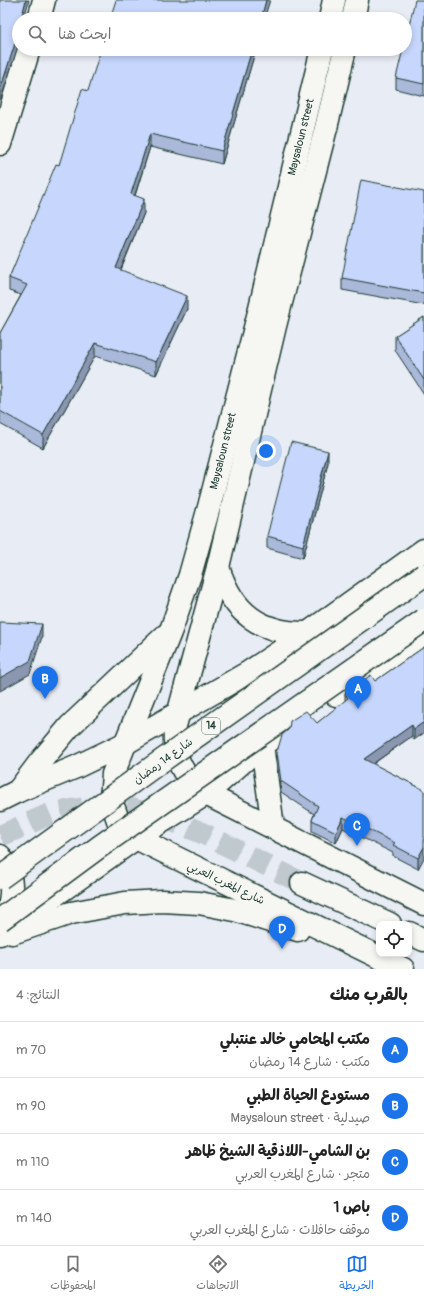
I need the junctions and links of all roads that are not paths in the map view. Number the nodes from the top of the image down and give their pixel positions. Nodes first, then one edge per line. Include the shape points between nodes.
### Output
1 (44, 0) edge
2 (334, 0) edge
3 (357, 0) edge
4 (40, 12) edge
5 (331, 12) edge
6 (354, 12) edge
7 (27, 56) edge
8 (320, 56) edge
9 (344, 56) edge
10 (0, 144) edge
11 (424, 550) edge
12 (218, 567) junction
13 (424, 575) edge
14 (424, 620) edge
15 (171, 630) junction
16 (308, 632) junction
17 (424, 634) edge
18 (179, 711) junction
19 (126, 743) junction
20 (262, 745) junction
21 (206, 794) junction
22 (9, 796) edge
23 (273, 827) junction
24 (136, 838) junction
25 (0, 856) edge
26 (0, 878) edge
27 (302, 883) tunnel mouth
28 (424, 904) edge
29 (0, 920) edge
30 (384, 921) edge
31 (0, 927) edge
32 (0, 934) edge
33 (412, 934) edge
34 (0, 937) edge
35 (424, 940) edge
36 (365, 951) junction
37 (403, 969) edge

1 - 4 main road
2 - 5 main road
3 - 6 main road
7 - 10 main road
8 - 15 main road, Maysaloun street via 209,507
9 - 12 main road, Maysaloun street via 275,326
11 - 16 main road
12 - 16 main road via 229,596 250,618 278,631
12 - 18 main road, Maysaloun street
13 - 26 main road, شارع 14 رمضان / 14, bridge
14 - 29 main road, bridge via 99,847
15 - 19 main road, Maysaloun street
15 - 22 main road via 70,726
16 - 18 main road via 249,672
17 - 20 main road
18 - 19 main road
18 - 21 main road, Maysaloun street via 174,734 177,758 183,772
19 - 22 main road
19 - 24 main road, Maysaloun street via 112,774 111,800 118,820
20 - 21 main road
20 - 23 main road
21 - 23 main road
21 - 24 main road
23 - 28 main road
24 - 32 main road
24 - 36 main road, شارع المغرب العربي
25 - 31 main road via 8,870 11,896 5,920
27 - 30 main road
33 - 35 main road
34 - 36 main road via 71,913 126,903 162,901 199,903 235,910
36 - 37 main road, شارع المغرب العربي

